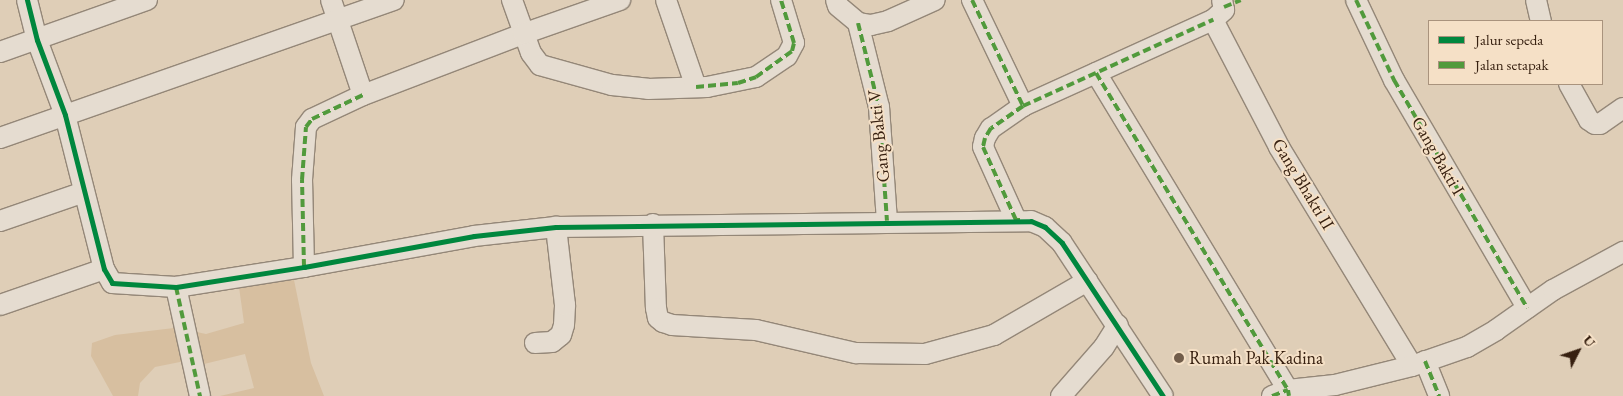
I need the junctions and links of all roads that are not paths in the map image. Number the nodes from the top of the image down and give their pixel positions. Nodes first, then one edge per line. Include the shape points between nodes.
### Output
1 (27, 0) edge
2 (147, 0) edge
3 (331, 0) edge
4 (393, 0) edge
5 (512, 0) edge
6 (620, 0) edge
7 (666, 0) edge
8 (781, 0) edge
9 (836, 0) edge
10 (935, 0) edge
11 (972, 0) edge
12 (1356, 0) edge
13 (1536, 0) edge
14 (1225, 7) edge
15 (338, 20) junction
16 (1541, 20) edge
17 (858, 24) junction
18 (523, 34) junction
19 (37, 40) junction
20 (0, 52) edge
21 (1096, 72) junction
22 (1570, 85) edge
23 (696, 87) junction
24 (364, 96) junction
25 (1023, 106) junction
26 (1623, 108) edge
27 (65, 116) junction
28 (0, 138) edge
29 (84, 192) junction
30 (1016, 220) junction
31 (0, 221) edge
32 (887, 221) junction
33 (653, 224) junction
34 (556, 227) junction
35 (1623, 252) edge
36 (304, 267) junction
37 (104, 269) junction
38 (1087, 281) junction
39 (176, 287) junction
40 (0, 305) edge
41 (1527, 308) junction
42 (1118, 325) junction
43 (535, 343) dead end
44 (1419, 364) junction
45 (1283, 394) edge
46 (200, 396) edge
47 (1061, 396) edge
48 (1163, 396) edge
49 (1439, 396) edge

1 - 19 street
2 - 19 street
3 - 15 street
4 - 15 street
5 - 18 street
6 - 18 street
7 - 23 street
8 - 23 street via 794,43 792,51 756,77 738,83
9 - 17 street via 838,6
10 - 17 street via 888,21
11 - 25 street
12 - 41 street, Gang Bakti I via 1394,80
13 - 16 street
14 - 21 street
14 - 44 street, Gang Bhakti II via 1279,147
15 - 24 street
15 - 27 street
17 - 32 street, Gang Bakti V via 879,107
18 - 23 street via 540,65 571,75 648,88
18 - 24 street
19 - 20 street
19 - 27 street
21 - 25 street
21 - 45 street
22 - 26 street via 1589,120 1595,124
24 - 36 street via 312,119 306,127 302,180
25 - 30 street via 991,128 984,138 983,147
27 - 28 street
27 - 29 street
29 - 31 street
29 - 37 street
30 - 32 street
30 - 38 street via 1031,221 1045,227 1062,244
32 - 33 street
33 - 34 street
33 - 38 street via 656,308 658,318 664,322 756,330 856,353 925,354 994,335
34 - 36 street via 474,236
34 - 43 street via 564,325 561,335 552,342
35 - 41 street
36 - 39 street
37 - 39 street via 112,283
37 - 40 street
38 - 42 street
39 - 46 street
41 - 44 street via 1468,347
42 - 47 street via 1104,347
42 - 48 street
44 - 45 street
44 - 49 street, Gang Bhakti II

